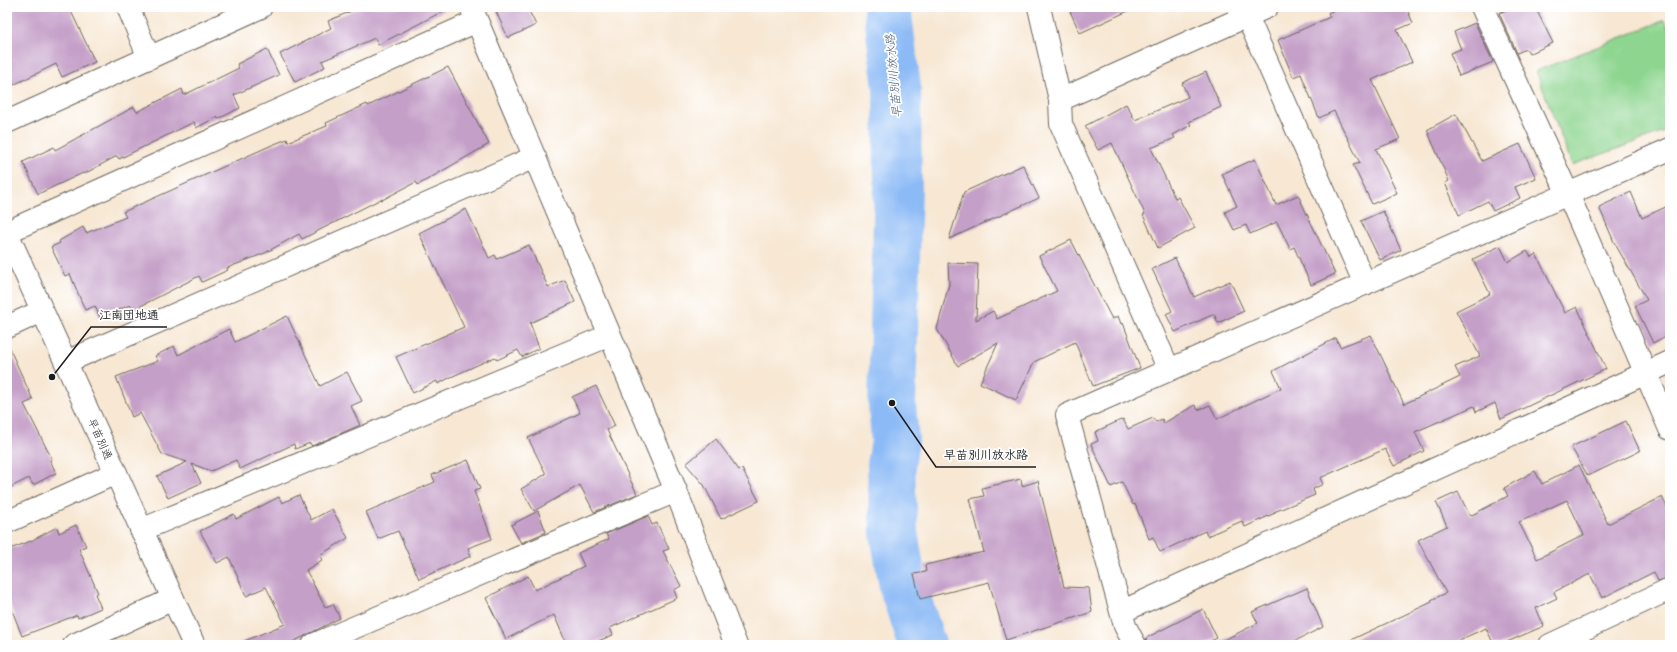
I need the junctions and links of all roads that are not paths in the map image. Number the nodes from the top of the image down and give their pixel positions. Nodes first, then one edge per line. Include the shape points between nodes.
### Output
1 (128, 7) edge
2 (261, 7) edge
3 (1039, 7) edge
4 (1267, 7) edge
5 (1482, 7) edge
6 (1245, 12) edge
7 (474, 14) edge
8 (149, 58) junction
9 (1060, 100) junction
10 (7, 122) edge
11 (1670, 149) edge
12 (535, 157) junction
13 (1568, 194) junction
14 (7, 233) edge
15 (1365, 284) junction
16 (42, 311) junction
17 (7, 326) edge
18 (610, 335) junction
19 (66, 362) junction
20 (1670, 362) edge
21 (1169, 370) junction
22 (1645, 373) junction
23 (1670, 429) edge
24 (116, 473) junction
25 (676, 491) junction
26 (7, 522) edge
27 (141, 530) junction
28 (1670, 589) edge
29 (173, 599) junction
30 (1121, 612) junction
31 (74, 645) edge
32 (194, 645) edge
33 (313, 645) edge
34 (736, 645) edge
35 (1135, 645) edge
36 (1550, 645) edge

1 - 8 street
2 - 8 street
3 - 9 street
4 - 6 street
5 - 13 street
6 - 9 street
6 - 15 street
7 - 12 street
7 - 14 street
8 - 10 street
9 - 21 street via 1061,124
11 - 13 street
12 - 18 street
12 - 19 street
13 - 15 street
13 - 22 street
14 - 16 street, 早苗別通
15 - 21 street
16 - 17 street
16 - 19 street, 早苗別通
18 - 25 street
18 - 27 street
19 - 24 street, 早苗別通
20 - 22 street
21 - 30 street via 1067,415
22 - 23 street
22 - 30 street
24 - 26 street
24 - 27 street, 早苗別通
25 - 33 street
25 - 34 street
27 - 29 street, 早苗別通
28 - 36 street
29 - 31 street
29 - 32 street, 早苗別通
30 - 35 street

